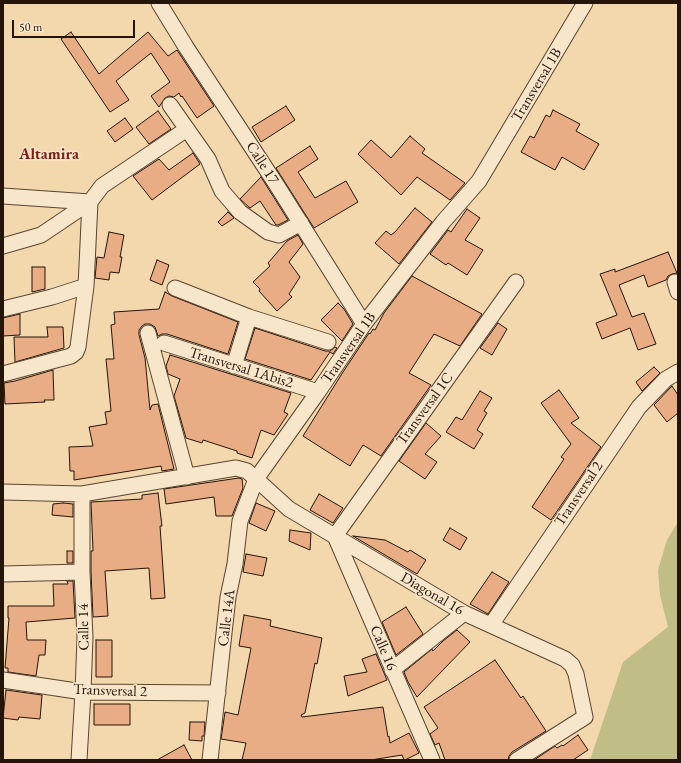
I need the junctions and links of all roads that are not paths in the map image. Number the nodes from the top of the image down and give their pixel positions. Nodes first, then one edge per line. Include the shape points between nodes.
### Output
1 (159, 3) edge
2 (586, 3) edge
3 (170, 105) dead end
4 (187, 129) junction
5 (3, 196) edge
6 (90, 202) junction
7 (301, 223) junction
8 (3, 246) edge
9 (516, 282) dead end
10 (86, 286) junction
11 (175, 288) dead end
12 (3, 309) edge
13 (249, 317) junction
14 (364, 324) junction
15 (148, 333) dead end
16 (328, 342) dead end
17 (164, 343) dead end
18 (234, 366) junction
19 (678, 372) edge
20 (3, 374) edge
21 (318, 392) junction
22 (187, 477) junction
23 (256, 479) junction
24 (3, 492) edge
25 (82, 494) junction
26 (335, 536) junction
27 (82, 572) junction
28 (3, 574) edge
29 (464, 613) junction
30 (491, 625) junction
31 (392, 670) junction
32 (3, 680) edge
33 (83, 692) junction
34 (218, 694) junction
35 (79, 760) edge
36 (210, 760) edge
37 (432, 760) edge
38 (517, 760) edge

1 - 7 street, Calle 17
2 - 14 street, Transversal 1B via 479,181 443,222
3 - 4 street
4 - 6 street via 102,186
4 - 7 street via 208,159 222,191 240,212 268,232 279,234
5 - 6 street
6 - 8 street via 41,235
6 - 10 street
7 - 14 street, Calle 17
9 - 26 street, Transversal 1C
10 - 12 street
10 - 20 street via 76,352 72,356
11 - 13 street
13 - 16 street
13 - 18 street
14 - 21 street, Transversal 1B
15 - 22 street
17 - 18 street, Transversal 1Abis2
18 - 21 street, Transversal 1Abis2
19 - 30 street, Transversal 2 via 666,379 639,407
21 - 23 street, Transversal 1B
22 - 23 street via 236,468 246,471
22 - 25 street
23 - 26 street, Diagonal 16 via 289,509
23 - 34 street, Calle 14A via 240,521 228,597
24 - 25 street
25 - 27 street, Calle 14
26 - 29 street, Diagonal 16
26 - 31 street, Calle 16
27 - 28 street
27 - 33 street, Calle 14 via 85,637
29 - 30 street, Diagonal 16
29 - 31 street
30 - 38 street, Diagonal 16 via 565,659 572,665 585,717
31 - 37 street, Calle 16
32 - 33 street, Transversal 2
33 - 34 street, Transversal 2
33 - 35 street, Calle 14
34 - 36 street, Calle 14A

